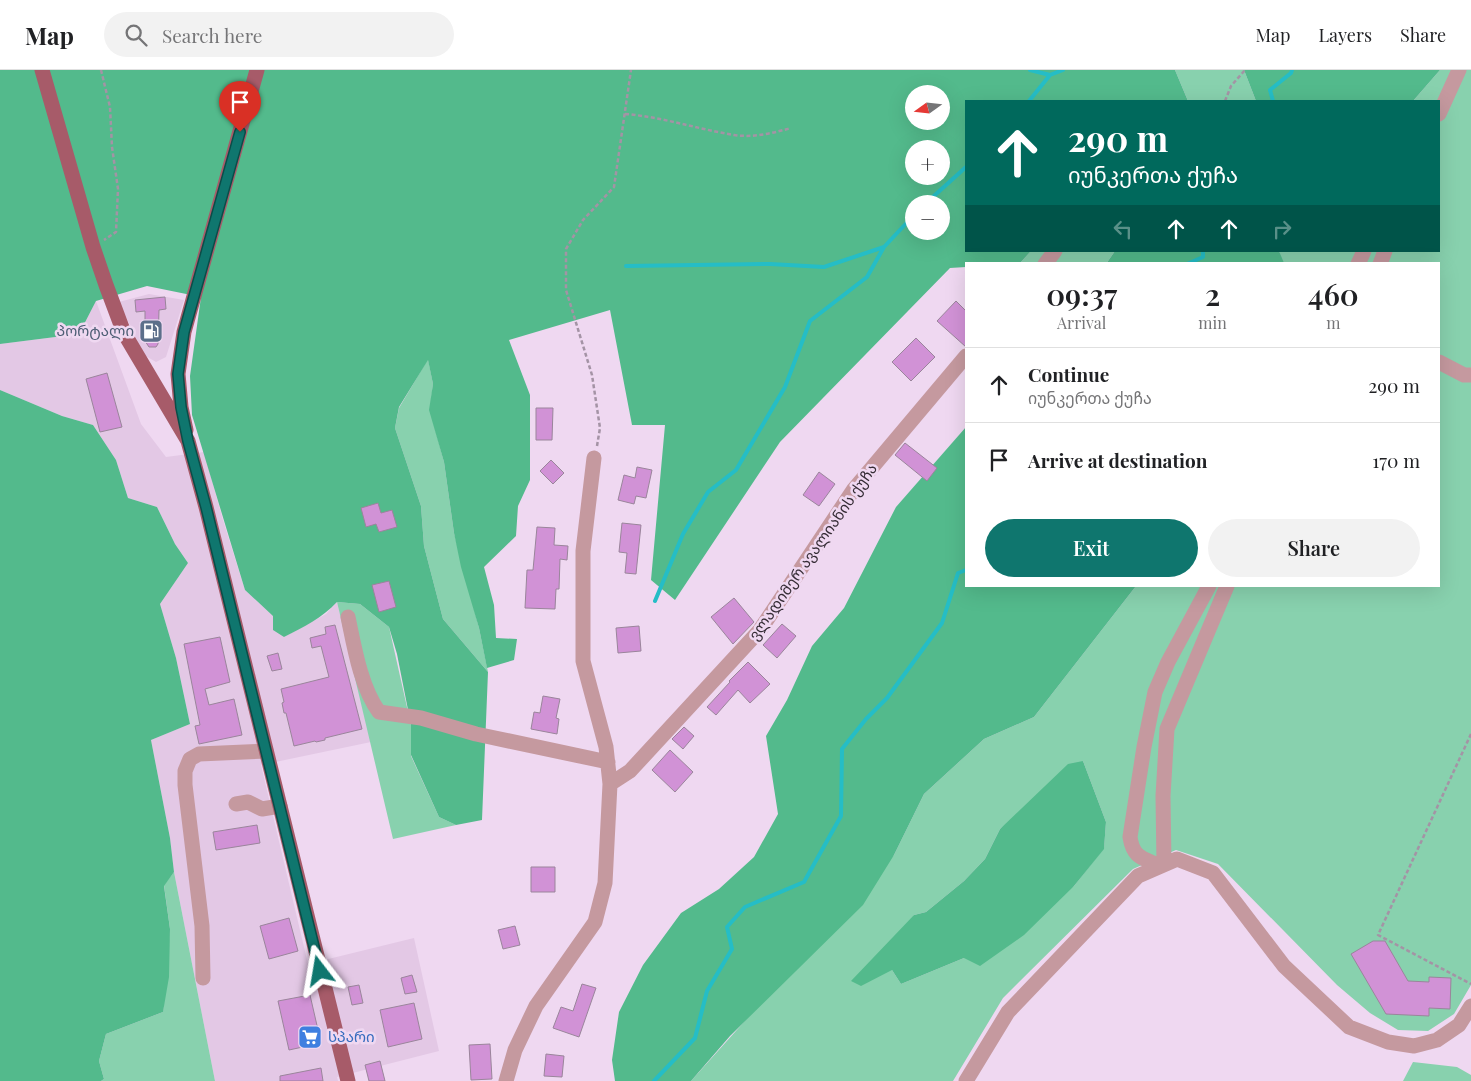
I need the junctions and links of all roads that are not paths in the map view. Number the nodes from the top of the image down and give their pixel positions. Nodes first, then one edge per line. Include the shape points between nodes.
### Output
1 (42, 70) edge
2 (258, 70) edge
3 (1459, 70) edge
4 (1440, 112) edge
5 (1054, 252) edge
6 (1047, 262) edge
7 (965, 357) edge
8 (1440, 363) edge
9 (1471, 376) edge
10 (188, 441) junction
11 (594, 458) road end
12 (1208, 587) edge
13 (1227, 587) edge
14 (348, 617) dead end
15 (266, 751) junction
16 (608, 762) junction
17 (610, 784) junction
18 (236, 804) dead end
19 (280, 806) junction
20 (1162, 865) junction
21 (203, 978) dead end
22 (1471, 1006) edge
23 (348, 1081) edge
24 (506, 1081) edge
25 (966, 1081) edge

1 - 10 main road via 93,247 124,333
2 - 10 main road via 184,332 178,374
3 - 4 street
5 - 6 street
7 - 17 street, ვლადიმერ ავალიანის ქუჩა via 854,489 760,630 630,771
8 - 9 street
10 - 15 main road
11 - 16 street via 583,550 583,661
12 - 20 street via 1155,692 1144,747 1131,848 1135,855
13 - 20 street via 1167,729
14 - 16 street via 364,680 371,701 379,712 421,718 476,734
15 - 19 main road
15 - 21 street via 199,754 190,759 185,771 202,926
16 - 17 street
17 - 24 street via 605,883 595,922 536,1006 515,1050
18 - 19 street via 248,802 262,809
19 - 23 main road
20 - 22 street via 1177,859 1213,873 1284,966 1349,1027 1388,1042 1414,1046 1437,1040 1459,1024
20 - 25 street via 1138,876 1008,1012

